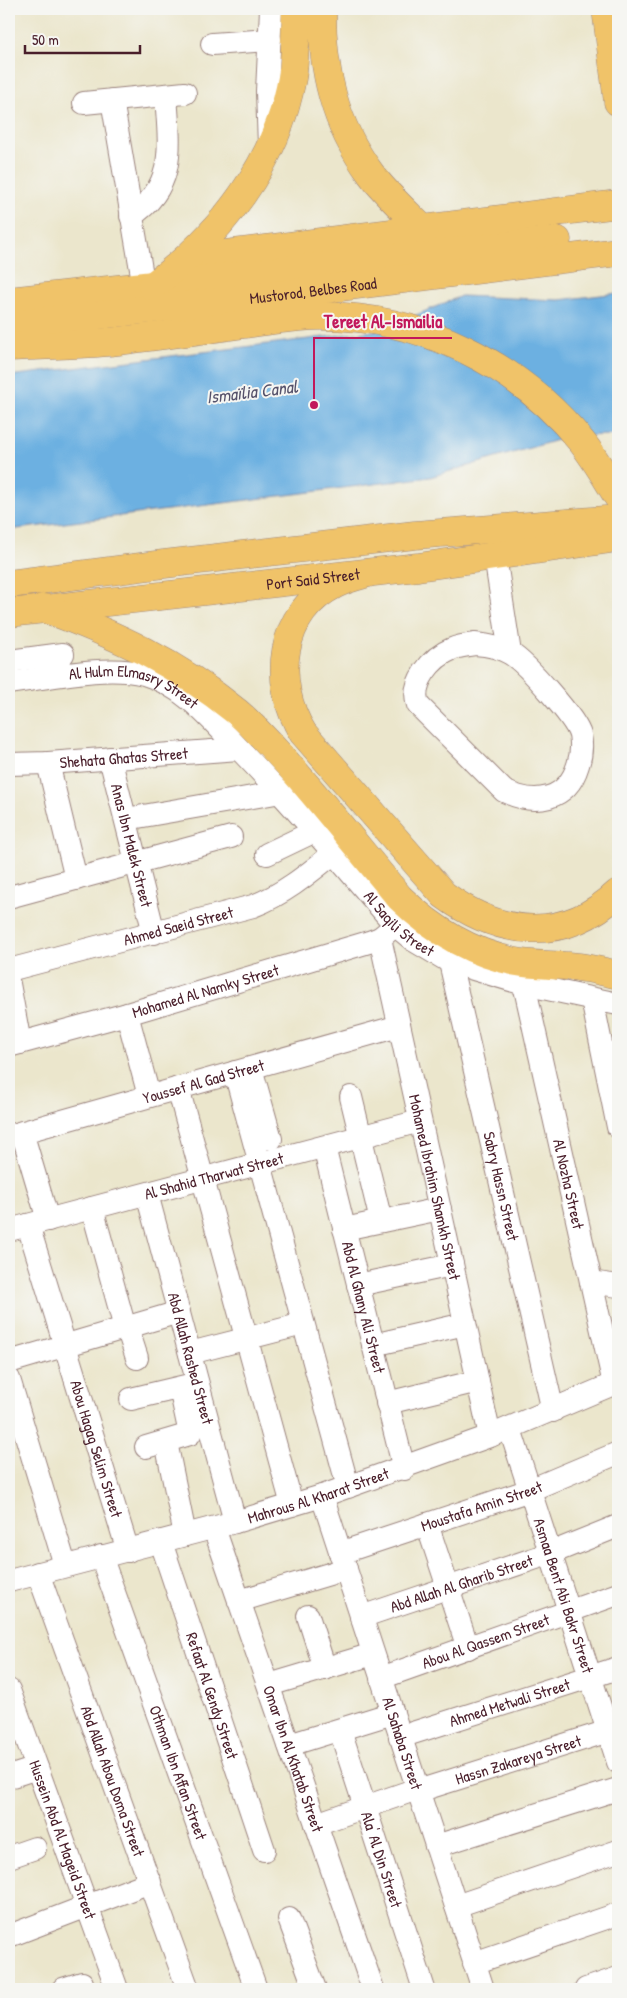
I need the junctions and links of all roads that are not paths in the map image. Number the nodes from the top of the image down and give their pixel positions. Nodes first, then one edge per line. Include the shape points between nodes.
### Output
1 (271, 9) edge
2 (296, 9) edge
3 (322, 9) edge
4 (606, 11) edge
5 (270, 40) junction
6 (212, 44) dead end
7 (112, 100) junction
8 (618, 102) edge
9 (84, 103) dead end
10 (269, 147) junction
11 (618, 204) edge
12 (130, 216) junction
13 (424, 230) junction
14 (618, 233) edge
15 (618, 252) edge
16 (179, 283) junction
17 (148, 286) junction
18 (9, 301) edge
19 (9, 325) edge
20 (9, 347) edge
21 (618, 497) edge
22 (618, 520) edge
23 (618, 538) edge
24 (493, 543) junction
25 (368, 573) junction
26 (9, 584) edge
27 (43, 608) junction
28 (9, 613) edge
29 (510, 653) junction
30 (63, 654) dead end
31 (9, 661) edge
32 (9, 683) edge
33 (239, 749) junction
34 (110, 758) junction
35 (48, 763) junction
36 (9, 764) edge
37 (281, 792) junction
38 (126, 819) junction
39 (315, 831) junction
40 (231, 837) dead end
41 (334, 852) junction
42 (267, 854) dead end
43 (136, 863) junction
44 (76, 879) junction
45 (618, 893) edge
46 (9, 896) edge
47 (387, 931) junction
48 (154, 933) junction
49 (450, 962) junction
50 (9, 970) edge
51 (618, 975) edge
52 (9, 984) edge
53 (524, 984) junction
54 (592, 999) junction
55 (618, 1004) edge
56 (127, 1014) junction
57 (399, 1026) junction
58 (15, 1045) edge
59 (243, 1070) junction
60 (178, 1088) junction
61 (149, 1096) junction
62 (351, 1097) dead end
63 (420, 1121) junction
64 (618, 1127) edge
65 (15, 1134) edge
66 (361, 1137) junction
67 (271, 1139) dead end
68 (324, 1147) junction
69 (260, 1164) junction
70 (203, 1179) junction
71 (147, 1194) junction
72 (92, 1208) junction
73 (440, 1209) junction
74 (381, 1221) junction
75 (28, 1225) edge
76 (344, 1229) junction
77 (452, 1264) junction
78 (591, 1282) junction
79 (358, 1285) junction
80 (618, 1286) edge
81 (178, 1312) junction
82 (304, 1324) junction
83 (465, 1324) junction
84 (126, 1327) junction
85 (247, 1339) junction
86 (373, 1345) junction
87 (65, 1346) junction
88 (190, 1353) junction
89 (137, 1358) dead end
90 (9, 1362) edge
91 (9, 1379) edge
92 (478, 1381) junction
93 (616, 1383) edge
94 (189, 1386) junction
95 (131, 1399) dead end
96 (387, 1403) junction
97 (553, 1411) junction
98 (500, 1433) junction
99 (618, 1453) edge
100 (404, 1468) junction
101 (348, 1487) junction
102 (530, 1490) junction
103 (322, 1496) junction
104 (292, 1505) junction
105 (428, 1524) junction
106 (225, 1525) junction
107 (618, 1526) edge
108 (186, 1535) junction
109 (161, 1542) junction
110 (128, 1550) junction
111 (551, 1553) junction
112 (102, 1556) junction
113 (343, 1561) junction
114 (65, 1565) junction
115 (38, 1573) junction
116 (10, 1577) edge
117 (448, 1588) junction
118 (618, 1594) edge
119 (239, 1600) junction
120 (570, 1612) junction
121 (308, 1616) dead end
122 (361, 1617) junction
123 (468, 1648) junction
124 (373, 1654) junction
125 (618, 1668) edge
126 (325, 1669) junction
127 (591, 1677) junction
128 (381, 1678) junction
129 (269, 1685) junction
130 (9, 1690) edge
131 (393, 1713) junction
132 (340, 1730) junction
133 (613, 1730) edge
134 (400, 1737) junction
135 (289, 1746) junction
136 (618, 1762) edge
137 (37, 1768) junction
138 (9, 1777) edge
139 (618, 1789) edge
140 (418, 1790) junction
141 (365, 1807) junction
142 (316, 1824) junction
143 (436, 1846) junction
144 (35, 1848) dead end
145 (264, 1850) dead end
146 (618, 1851) edge
147 (9, 1857) edge
148 (150, 1882) junction
149 (87, 1906) junction
150 (456, 1906) junction
151 (618, 1914) edge
152 (289, 1919) dead end
153 (9, 1936) edge
154 (474, 1963) junction
155 (618, 1978) edge
156 (117, 1989) edge
157 (188, 1989) edge
158 (256, 1989) edge
159 (315, 1989) edge
160 (373, 1989) edge
161 (424, 1989) edge
162 (483, 1989) edge
163 (586, 1989) edge

1 - 5 street
2 - 10 main road via 292,77
3 - 13 main road via 324,63 334,102 350,140 372,174
4 - 8 main road
5 - 6 street
5 - 10 street via 267,91
7 - 9 street
7 - 12 street
7 - 12 street via 176,94 167,170 154,197
10 - 17 main road via 245,192 224,220 194,253
11 - 13 main road
12 - 17 street
13 - 16 main road via 218,254 196,266
14 - 16 main road, Mustorod, Belbes Road
15 - 19 main road, Mustorod, Belbes Road
16 - 17 main road, Mustorod, Belbes Road
17 - 18 main road, Mustorod, Belbes Road
20 - 21 main road via 116,341 295,318 345,317 394,324 442,339 487,360 528,388 565,423
22 - 24 main road, Port Said Street
23 - 24 main road, Port Said Street
24 - 25 main road, Port Said Street
24 - 26 main road, Port Said Street via 415,535
24 - 29 street
25 - 27 main road, Port Said Street
25 - 45 main road via 324,591 304,611 290,636 283,678 289,707 303,733 444,895 471,913 518,927 567,925 597,910
27 - 28 main road, Port Said Street
27 - 51 main road via 140,647 191,678 238,713 294,770 400,898 436,928 463,944 500,958
29 - 29 street via 475,644 451,649 424,672 416,688 416,700 422,710 504,791 522,798 551,796 560,793 572,778 580,760 580,737 576,724 525,664
30 - 31 street
32 - 33 street, Al Hulm Elmasry Street via 108,670 145,675 163,682 194,702
33 - 34 street, Shehata Ghatas Street
33 - 37 street, Al Saqili Street
34 - 35 street, Shehata Ghatas Street
34 - 38 street, Anas Ibn Malek Street
35 - 36 street, Shehata Ghatas Street
35 - 44 street
37 - 38 street
37 - 39 street, Al Saqili Street
38 - 43 street, Anas Ibn Malek Street
39 - 41 street, Al Saqili Street
39 - 42 street
40 - 43 street
41 - 47 street, Al Saqili Street
41 - 48 street, Ahmed Saeid Street via 296,884 268,900
43 - 44 street
43 - 48 street, Anas Ibn Malek Street
44 - 46 street
47 - 49 street, Al Saqili Street via 413,940
47 - 56 street, Mohamed Al Namky Street
47 - 57 street, Mohamed Ibrahim Shamkh Street
48 - 50 street, Ahmed Saeid Street
49 - 53 street, Al Saqili Street
49 - 97 street, Sabry Hassn Street
52 - 58 street
53 - 54 street, Al Saqili Street
53 - 78 street, Al Nozha Street
54 - 55 street, Al Saqili Street
54 - 64 street
56 - 58 street, Mohamed Al Namky Street
56 - 61 street
57 - 59 street, Youssef Al Gad Street
57 - 63 street, Mohamed Ibrahim Shamkh Street
59 - 60 street, Youssef Al Gad Street
59 - 67 street
59 - 69 street
60 - 61 street, Youssef Al Gad Street
60 - 70 street
61 - 65 street, Youssef Al Gad Street
62 - 66 street
63 - 66 street, Al Shahid Tharwat Street
63 - 73 street, Mohamed Ibrahim Shamkh Street
65 - 75 street, Abou Hagag Selim Street
66 - 68 street, Al Shahid Tharwat Street
66 - 74 street
68 - 69 street, Al Shahid Tharwat Street
68 - 76 street, Abd Al Ghany Ali Street
69 - 70 street, Al Shahid Tharwat Street
69 - 82 street
70 - 71 street, Al Shahid Tharwat Street
70 - 85 street
71 - 72 street, Al Shahid Tharwat Street
71 - 81 street, Abd Allah Rashed Street
72 - 75 street, Al Shahid Tharwat Street
72 - 84 street
73 - 74 street
73 - 77 street, Mohamed Ibrahim Shamkh Street
74 - 76 street
75 - 87 street, Abou Hagag Selim Street
76 - 79 street, Abd Al Ghany Ali Street
77 - 79 street
77 - 83 street, Mohamed Ibrahim Shamkh Street
78 - 80 street
78 - 93 street, Al Nozha Street
79 - 86 street, Abd Al Ghany Ali Street
81 - 84 street
81 - 88 street, Abd Allah Rashed Street
82 - 85 street
82 - 101 street
83 - 86 street
83 - 92 street, Mohamed Ibrahim Shamkh Street
84 - 87 street
84 - 89 street
85 - 88 street
85 - 104 street
86 - 96 street, Abd Al Ghany Ali Street
87 - 90 street
87 - 110 street, Abou Hagag Selim Street
88 - 94 street, Abd Allah Rashed Street
91 - 114 street
92 - 96 street
92 - 98 street, Mohamed Ibrahim Shamkh Street
93 - 97 street, Mahrous Al Kharat Street
94 - 95 street
94 - 106 street, Abd Allah Rashed Street
94 - 108 street via 190,1434 156,1444
96 - 100 street, Abd Al Ghany Ali Street
97 - 98 street, Mahrous Al Kharat Street
98 - 100 street, Mahrous Al Kharat Street
98 - 102 street, Asmaa Bent Abi Bakr Street
99 - 102 street, Moustafa Amin Street
100 - 101 street, Mahrous Al Kharat Street
101 - 103 street, Mahrous Al Kharat Street
102 - 105 street, Moustafa Amin Street
102 - 111 street, Asmaa Bent Abi Bakr Street
103 - 104 street, Mahrous Al Kharat Street
103 - 113 street, Al Sahaba Street
104 - 106 street, Mahrous Al Kharat Street
105 - 113 street, Moustafa Amin Street
105 - 117 street
106 - 108 street, Mahrous Al Kharat Street
106 - 119 street, Omar Ibn Al Khatab Street
107 - 111 street, Abd Allah Al Gharib Street
108 - 109 street, Mahrous Al Kharat Street
109 - 110 street, Mahrous Al Kharat Street
109 - 145 street, Refaat Al Gendy Street
110 - 112 street, Mahrous Al Kharat Street
111 - 117 street, Abd Allah Al Gharib Street
111 - 120 street, Asmaa Bent Abi Bakr Street
112 - 114 street, Mahrous Al Kharat Street
112 - 158 street, Othman Ibn Affan Street
113 - 119 street, Moustafa Amin Street
113 - 122 street, Al Sahaba Street
114 - 115 street, Mahrous Al Kharat Street
115 - 116 street, Mahrous Al Kharat Street
115 - 148 street, Abd Allah Abou Doma Street
117 - 122 street, Abd Allah Al Gharib Street
117 - 123 street
118 - 120 street, Abou Al Qassem Street
119 - 129 street, Omar Ibn Al Khatab Street
120 - 123 street, Abou Al Qassem Street
120 - 127 street, Asmaa Bent Abi Bakr Street
121 - 126 street
122 - 124 street, Al Sahaba Street
123 - 128 street, Abou Al Qassem Street
124 - 126 street
124 - 128 street, Al Sahaba Street
125 - 127 street, Ahmed Metwali Street
126 - 129 street
127 - 133 street, Asmaa Bent Abi Bakr Street
127 - 134 street, Ahmed Metwali Street
128 - 131 street, Al Sahaba Street
129 - 135 street, Omar Ibn Al Khatab Street
130 - 137 street, Hussein Abd Al Mageid Street
131 - 132 street
131 - 134 street, Al Sahaba Street
132 - 135 street
132 - 141 street, Ala' Al Din Street
133 - 136 street, Asmaa Bent Abi Bakr Street
133 - 140 street, Hassn Zakareya Street
134 - 140 street, Al Sahaba Street
135 - 142 street, Omar Ibn Al Khatab Street
137 - 138 street
137 - 149 street, Hussein Abd Al Mageid Street
139 - 143 street
140 - 141 street, Hassn Zakareya Street
140 - 143 street, Al Sahaba Street
141 - 142 street, Hassn Zakareya Street
141 - 161 street, Ala' Al Din Street
142 - 160 street, Omar Ibn Al Khatab Street
143 - 150 street, Al Sahaba Street
144 - 147 street
146 - 150 street
148 - 149 street
148 - 157 street, Abd Allah Abou Doma Street
149 - 153 street
149 - 156 street, Hussein Abd Al Mageid Street
150 - 154 street, Al Sahaba Street
151 - 154 street
152 - 159 street
154 - 162 street, Al Sahaba Street
155 - 163 street

